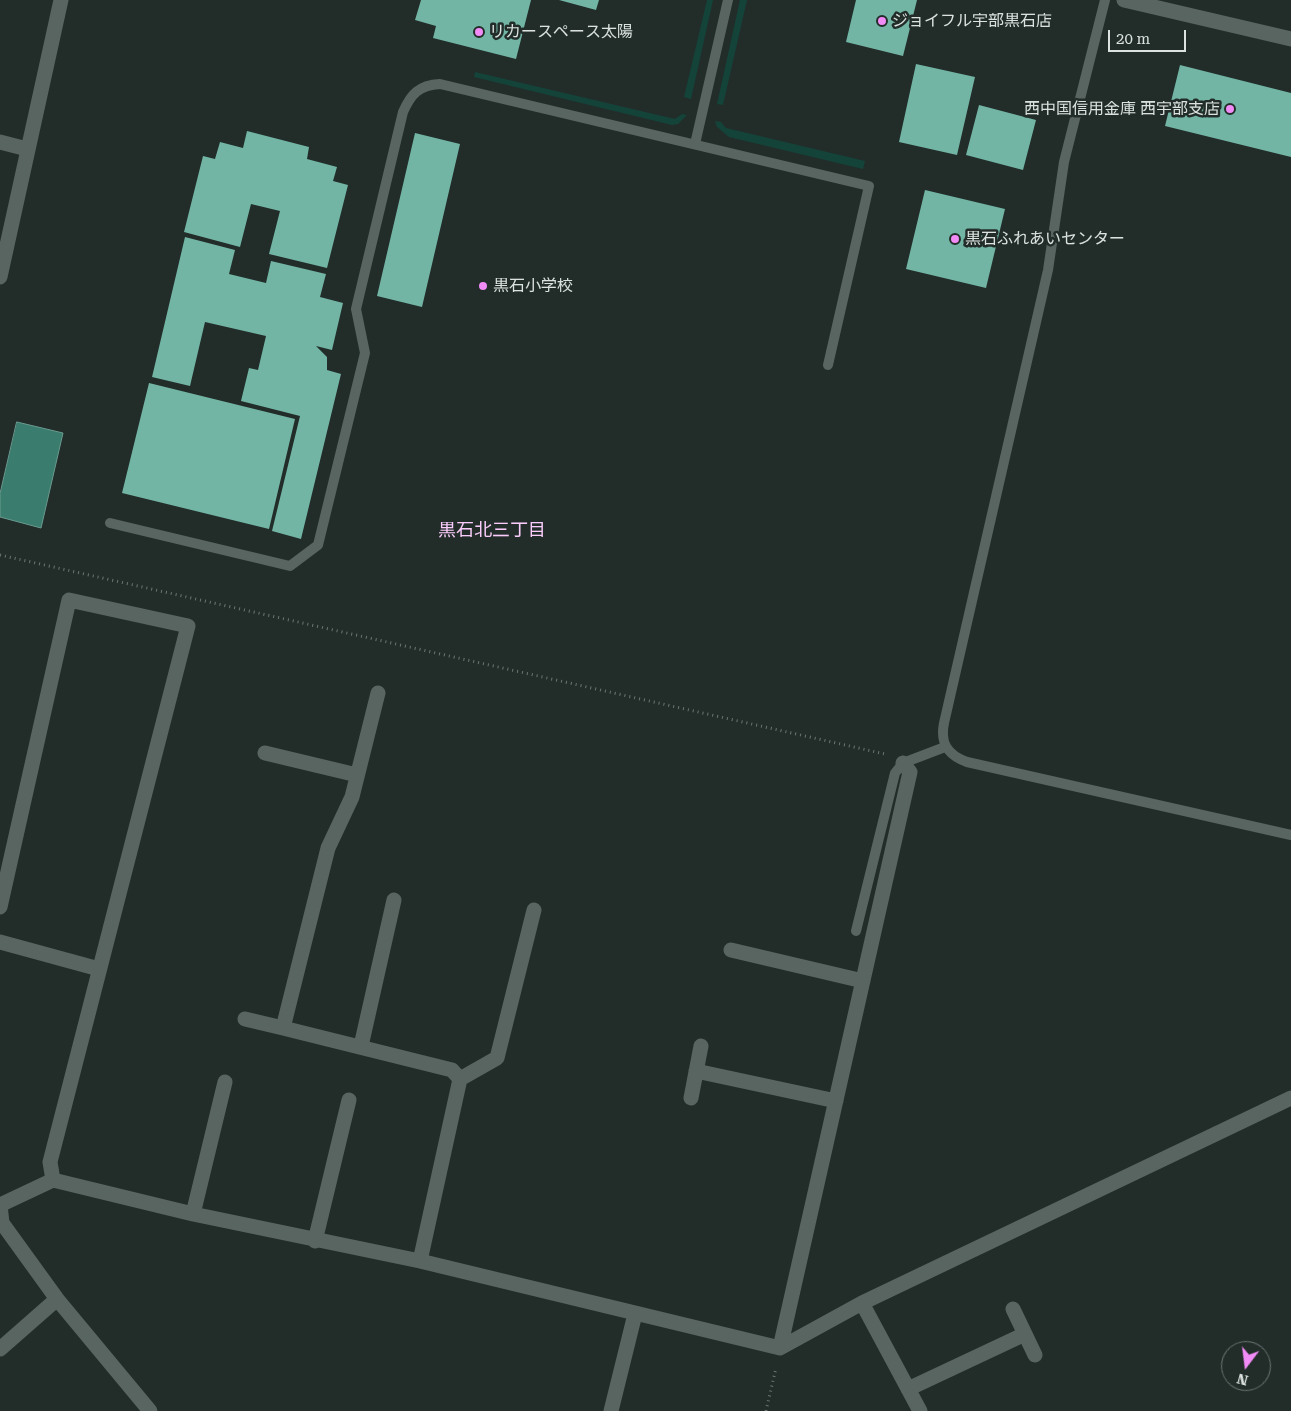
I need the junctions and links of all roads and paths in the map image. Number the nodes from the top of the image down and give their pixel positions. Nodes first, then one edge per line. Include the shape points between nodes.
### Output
1 (61, 0) edge
2 (728, 0) edge
3 (1105, 0) edge
4 (1124, 0) edge
5 (1291, 39) edge
6 (0, 142) edge
7 (695, 144) junction
8 (27, 149) junction
9 (0, 277) edge
10 (828, 365) dead end
11 (110, 523) dead end
12 (0, 555) edge
13 (378, 693) dead end
14 (945, 747) junction
15 (265, 753) dead end
16 (903, 764) junction
17 (357, 774) junction
18 (1291, 835) edge
19 (394, 900) dead end
20 (0, 907) edge
21 (534, 910) dead end
22 (856, 931) dead end
23 (0, 942) edge
24 (731, 950) dead end
25 (99, 970) junction
26 (863, 981) junction
27 (245, 1019) dead end
28 (283, 1028) junction
29 (361, 1046) junction
30 (701, 1046) dead end
31 (696, 1071) junction
32 (460, 1080) junction
33 (225, 1082) dead end
34 (691, 1098) dead end
35 (1291, 1098) edge
36 (349, 1100) dead end
37 (836, 1100) junction
38 (53, 1180) junction
39 (0, 1205) edge
40 (193, 1214) junction
41 (315, 1241) junction
42 (420, 1261) junction
43 (57, 1299) junction
44 (862, 1303) junction
45 (1014, 1309) dead end
46 (635, 1314) junction
47 (1025, 1334) junction
48 (780, 1348) junction
49 (0, 1349) edge
50 (1035, 1355) dead end
51 (908, 1389) junction
52 (150, 1411) edge
53 (611, 1411) edge
54 (766, 1411) edge
55 (920, 1411) edge

1 - 8 street
2 - 7 lane
3 - 14 lane via 1064,162 1048,270 944,723
4 - 5 street
6 - 8 street
7 - 10 lane via 869,186
7 - 11 lane via 440,84 421,87 410,96 403,112 356,310 365,353 318,545 290,566
8 - 9 street
12 - 16 path via 868,750 897,757
13 - 17 street
14 - 16 lane
14 - 18 lane via 957,759 967,762
15 - 17 street
16 - 22 lane via 894,773
16 - 26 street via 910,772
17 - 28 street via 352,797 328,848
19 - 29 street
20 - 25 street via 69,600 188,626
21 - 32 street via 497,1058
23 - 25 street
24 - 26 street
25 - 38 street via 50,1162
26 - 37 street
27 - 28 street
28 - 29 street
29 - 32 street via 452,1070
30 - 31 street
31 - 34 street
31 - 37 street
32 - 42 street
33 - 40 street
35 - 44 street
36 - 41 street
37 - 48 street
38 - 39 street
38 - 40 street
39 - 43 street via 2,1222
40 - 41 street
41 - 42 street
42 - 46 street
43 - 49 street
43 - 52 street
44 - 48 street
44 - 51 street
45 - 47 street
46 - 48 street
46 - 53 street
47 - 50 street
47 - 51 street
48 - 54 path
51 - 55 street

